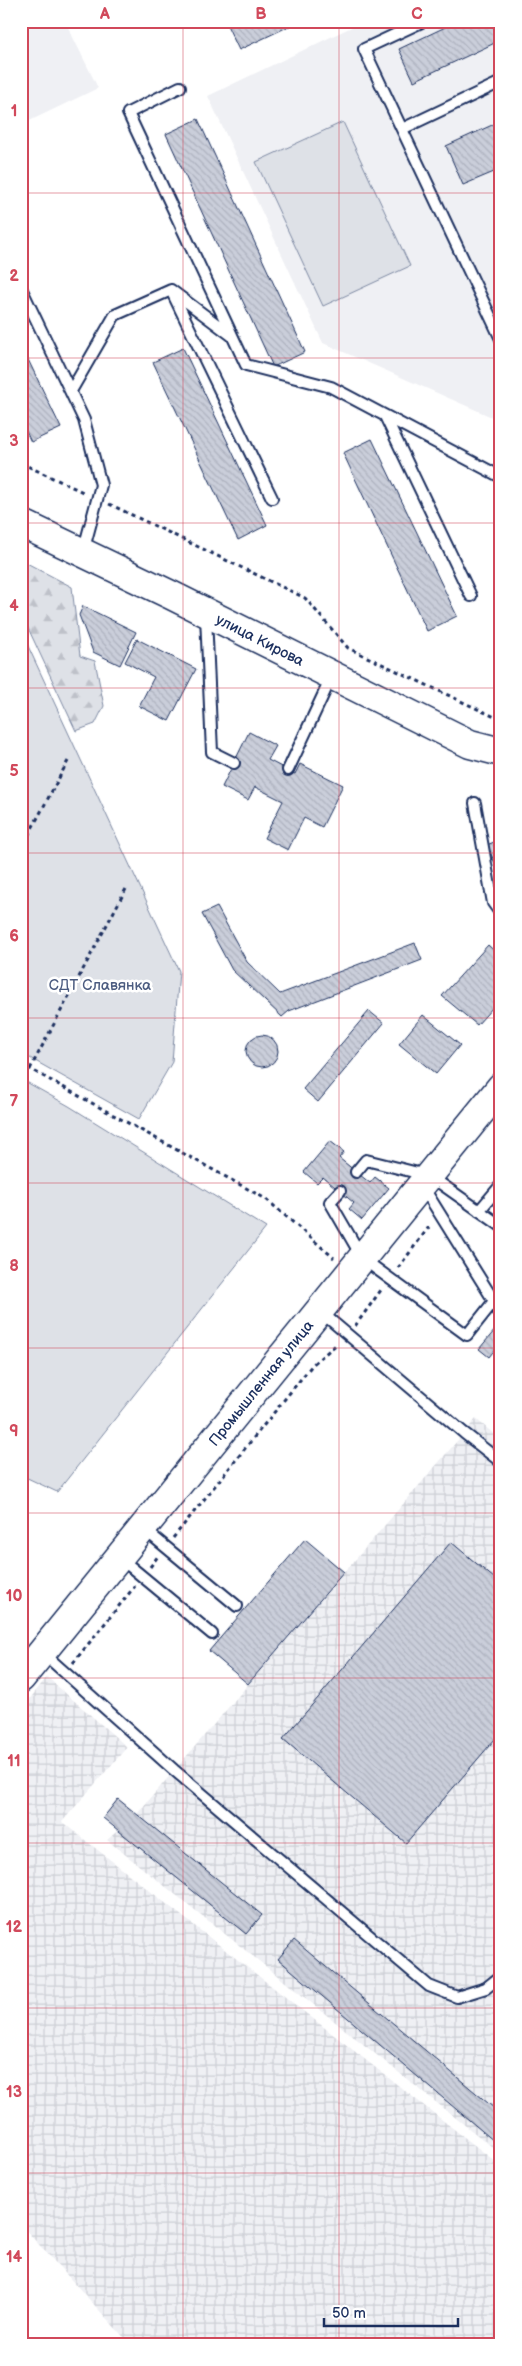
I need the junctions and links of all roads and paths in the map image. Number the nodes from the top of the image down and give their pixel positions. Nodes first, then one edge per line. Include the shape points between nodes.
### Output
1 (424, 21) edge
2 (501, 82) edge
3 (180, 86) dead end
4 (402, 129) junction
5 (21, 288) edge
6 (171, 290) junction
7 (233, 336) junction
8 (501, 340) edge
9 (71, 391) junction
10 (385, 416) junction
11 (21, 463) edge
12 (501, 477) edge
13 (97, 498) junction
14 (272, 498) dead end
15 (21, 523) edge
16 (83, 553) junction
17 (471, 596) dead end
18 (205, 612) junction
19 (332, 676) junction
20 (501, 720) edge
21 (470, 744) junction
22 (501, 752) edge
23 (68, 761) dead end
24 (501, 761) edge
25 (234, 762) dead end
26 (288, 770) dead end
27 (475, 803) dead end
28 (21, 849) edge
29 (127, 887) dead end
30 (501, 914) edge
31 (21, 1064) edge
32 (30, 1069) junction
33 (501, 1087) edge
34 (356, 1172) dead end
35 (426, 1181) junction
36 (501, 1185) edge
37 (340, 1192) dead end
38 (479, 1210) junction
39 (501, 1226) edge
40 (429, 1227) dead end
41 (357, 1266) junction
42 (398, 1268) dead end
43 (381, 1290) dead end
44 (320, 1311) junction
45 (348, 1335) junction
46 (501, 1462) edge
47 (143, 1528) junction
48 (166, 1547) junction
49 (119, 1558) junction
50 (142, 1577) junction
51 (237, 1606) dead end
52 (212, 1634) dead end
53 (42, 1652) junction
54 (66, 1673) junction
55 (21, 1678) edge
56 (501, 1976) edge

1 - 4 lane via 364,49
2 - 4 lane
3 - 7 lane via 128,113
4 - 8 lane
5 - 9 lane
6 - 7 lane
6 - 9 lane via 115,315
6 - 14 lane
7 - 10 lane via 246,365 330,387
9 - 13 lane via 84,420 101,484
10 - 12 lane
10 - 17 lane
11 - 13 path
13 - 16 lane
13 - 20 path via 305,598 348,648
15 - 16 main road, улица Кирова
16 - 18 main road, улица Кирова
18 - 19 main road, улица Кирова
18 - 25 lane via 212,752
19 - 21 main road, улица Кирова
19 - 26 lane
21 - 22 main road, улица Кирова
21 - 24 main road
23 - 28 path
27 - 30 lane via 493,903
29 - 32 path
31 - 32 path
32 - 41 path via 266,1199
33 - 35 main road, Промышленная улица
34 - 35 lane via 366,1160
35 - 38 lane
35 - 41 main road, Промышленная улица
35 - 41 lane via 494,1301 489,1308 467,1334
36 - 38 lane
37 - 41 lane via 330,1202
38 - 39 lane
40 - 42 path
41 - 44 main road, Промышленная улица
43 - 45 path
44 - 45 lane
44 - 47 main road, Промышленная улица
45 - 46 lane
45 - 48 path via 313,1364
47 - 48 lane
47 - 49 main road, Промышленная улица
48 - 50 path
48 - 51 lane
49 - 50 lane
49 - 53 main road, Промышленная улица
50 - 52 lane
50 - 54 path
53 - 54 lane
53 - 55 main road, Промышленная улица
54 - 56 lane via 174,1770 429,1986 457,1997 486,1988

